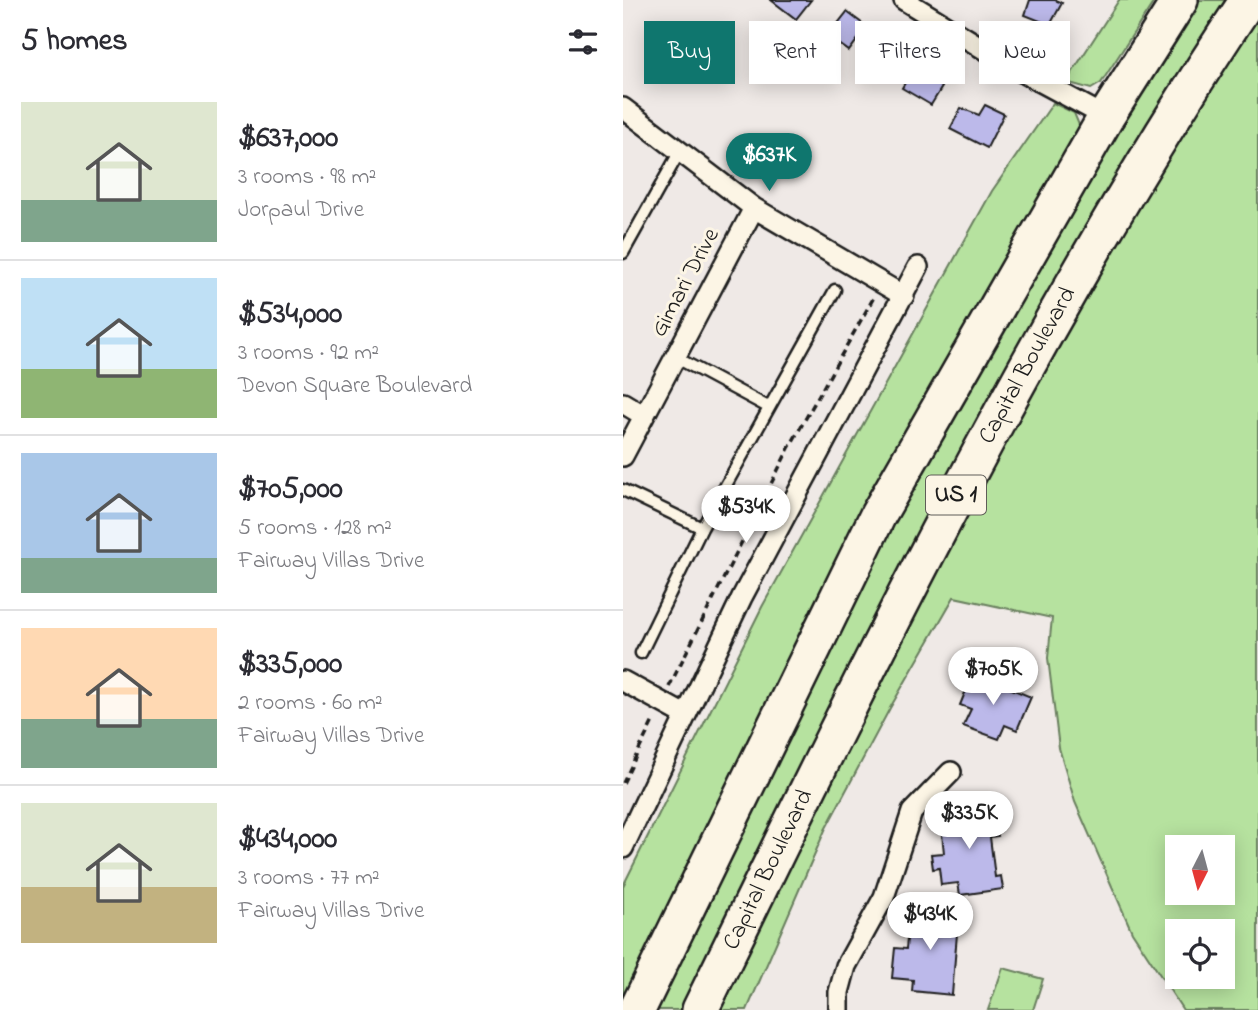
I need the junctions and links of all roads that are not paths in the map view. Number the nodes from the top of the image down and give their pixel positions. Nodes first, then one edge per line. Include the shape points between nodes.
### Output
1 (904, 0) edge
2 (1180, 0) edge
3 (1248, 0) edge
4 (623, 107) edge
5 (1105, 117) junction
6 (680, 150) junction
7 (754, 208) junction
8 (623, 253) edge
9 (918, 267) dead end
10 (835, 290) dead end
11 (904, 296) junction
12 (675, 356) junction
13 (623, 403) edge
14 (768, 407) junction
15 (643, 415) junction
16 (623, 456) edge
17 (623, 490) edge
18 (702, 528) junction
19 (641, 653) dead end
20 (623, 681) edge
21 (685, 715) junction
22 (951, 772) dead end
23 (623, 848) edge
24 (637, 1010) edge
25 (700, 1010) edge
26 (839, 1010) edge

1 - 5 street
2 - 5 highway, US 1
3 - 25 highway, Capital Boulevard / US 1 via 1055,314 956,495
4 - 6 street
5 - 24 highway, US 1 via 878,514
6 - 7 street
6 - 8 lane
7 - 11 street
7 - 12 street, Gimari Drive
9 - 11 street
10 - 14 lane
11 - 21 street via 825,437
12 - 14 lane
12 - 15 street, Gimari Drive
13 - 15 street
14 - 18 lane
15 - 16 street, Gimari Drive
17 - 18 lane
18 - 19 lane
20 - 21 street
21 - 23 street
22 - 26 street via 912,812 884,897 846,966

